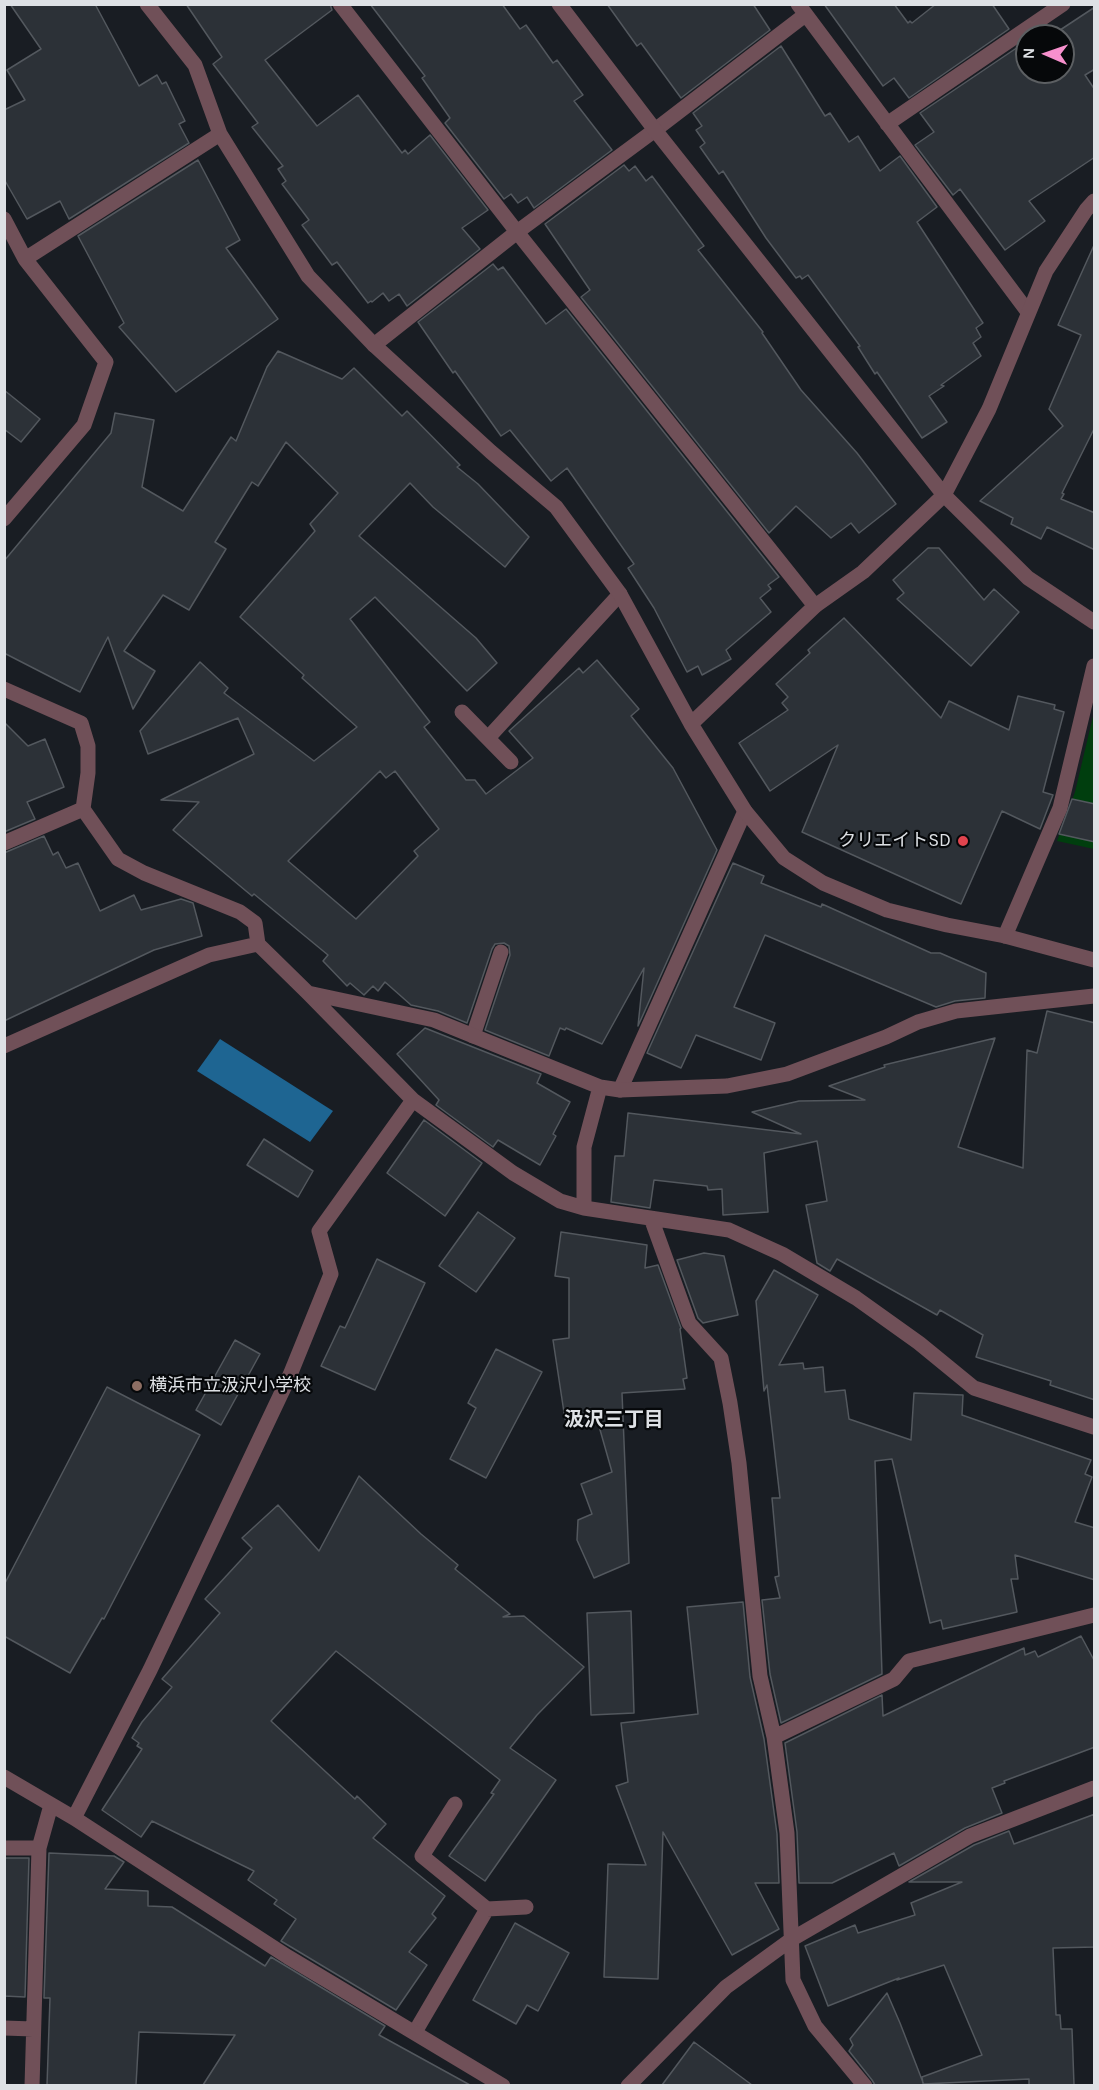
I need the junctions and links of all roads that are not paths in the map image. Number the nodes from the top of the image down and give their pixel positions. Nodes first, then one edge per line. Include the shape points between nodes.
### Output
1 (147, 4) edge
2 (340, 4) edge
3 (559, 4) edge
4 (1054, 7) edge
5 (802, 10) edge
6 (887, 124) junction
7 (655, 130) junction
8 (220, 134) junction
9 (1095, 201) edge
10 (4, 219) edge
11 (517, 232) junction
12 (25, 259) junction
13 (1028, 312) junction
14 (374, 345) junction
15 (944, 495) junction
16 (4, 519) edge
17 (620, 594) junction
18 (815, 606) junction
19 (1095, 622) edge
20 (1095, 666) edge
21 (4, 689) edge
22 (462, 712) dead end
23 (691, 724) junction
24 (488, 738) junction
25 (511, 762) dead end
26 (83, 809) junction
27 (745, 811) junction
28 (4, 843) edge
29 (1005, 936) junction
30 (258, 944) junction
31 (501, 952) dead end
32 (1095, 960) edge
33 (308, 993) junction
34 (1095, 996) edge
35 (473, 1036) junction
36 (4, 1046) edge
37 (600, 1087) junction
38 (620, 1090) junction
39 (413, 1100) junction
40 (584, 1208) junction
41 (651, 1218) junction
42 (1095, 1427) edge
43 (1095, 1615) edge
44 (774, 1737) junction
45 (4, 1777) edge
46 (1095, 1788) edge
47 (51, 1804) junction
48 (455, 1804) dead end
49 (74, 1818) junction
50 (4, 1848) edge
51 (39, 1848) junction
52 (526, 1907) dead end
53 (487, 1909) junction
54 (792, 1939) junction
55 (4, 2028) edge
56 (33, 2029) junction
57 (415, 2032) junction
58 (486, 2081) edge
59 (32, 2085) edge
60 (503, 2085) edge
61 (628, 2085) edge
62 (865, 2085) edge

1 - 8 street via 195,65
2 - 11 street
3 - 7 street
4 - 6 street
5 - 6 street
5 - 7 street
6 - 13 street
7 - 11 street
7 - 15 street
8 - 12 street
8 - 14 street via 308,276
9 - 13 street via 1046,271
10 - 12 street
11 - 14 street
11 - 18 street
12 - 16 street via 105,363 84,425
13 - 15 street via 989,409
14 - 17 street via 556,507
15 - 18 street via 864,572
15 - 19 street via 1028,578
17 - 23 street
17 - 24 street
18 - 23 street
20 - 29 street via 1060,808
21 - 26 street via 81,723 88,746
22 - 24 street
23 - 27 street
24 - 25 street
26 - 28 street
26 - 30 street via 118,859 240,912 255,923
27 - 29 street via 784,858 823,883 887,910
27 - 38 street
29 - 32 street
30 - 33 street
30 - 36 street via 209,955
31 - 35 street
33 - 35 street via 434,1020
33 - 39 street
34 - 38 street via 956,1011 787,1074 727,1086
35 - 37 street
37 - 38 street
37 - 40 street via 584,1147
39 - 40 street via 513,1173 560,1201
39 - 49 street via 319,1231 331,1274 290,1376 150,1670
40 - 41 street
41 - 42 street via 729,1230 782,1254 856,1298 974,1388
41 - 44 street via 689,1323 721,1358 739,1463 760,1676
43 - 44 street via 909,1661 894,1679
44 - 54 street via 787,1833
45 - 47 street
46 - 54 street via 970,1836
47 - 49 street
47 - 51 street
48 - 53 street via 422,1856
49 - 57 street via 288,1957
50 - 51 street
51 - 56 street
52 - 53 street
53 - 57 street
54 - 61 street via 726,1987
54 - 62 street via 793,1980 815,2026
55 - 56 street
56 - 59 street
57 - 58 street
58 - 60 street

